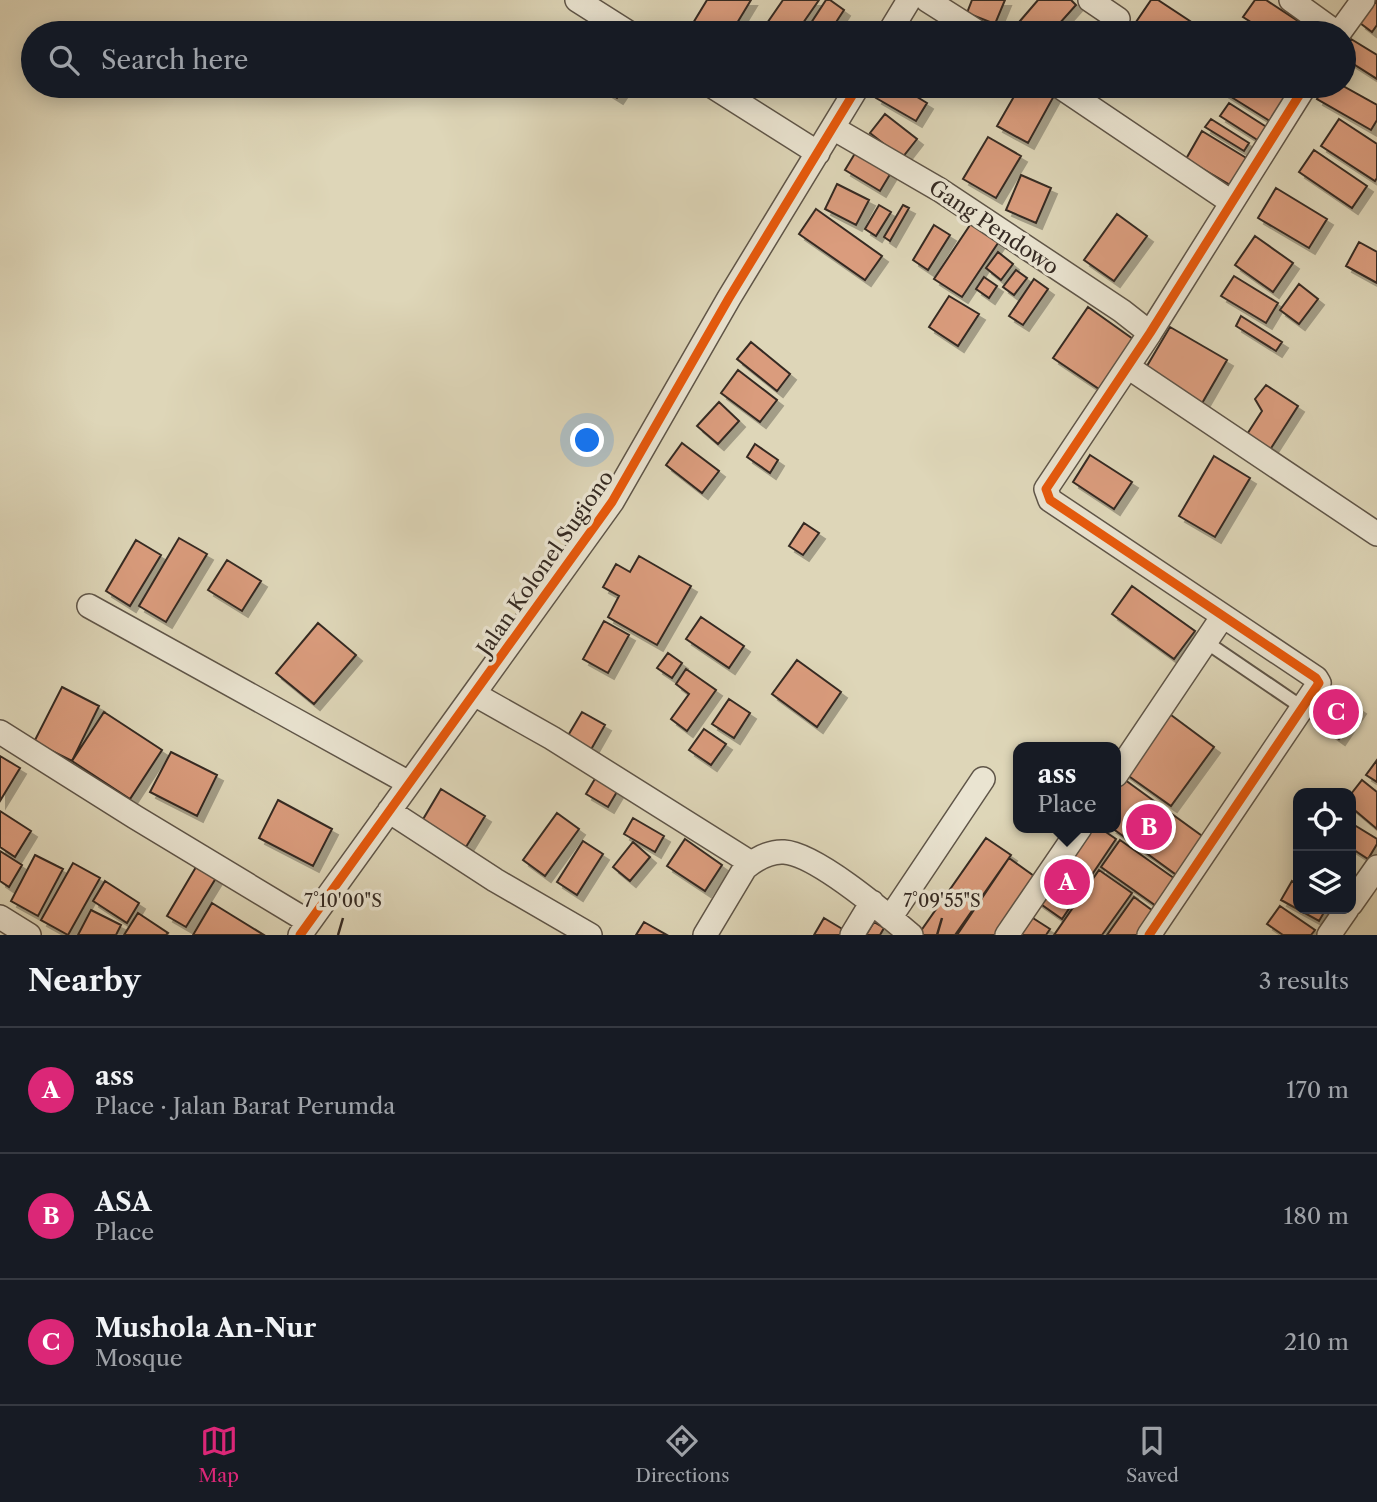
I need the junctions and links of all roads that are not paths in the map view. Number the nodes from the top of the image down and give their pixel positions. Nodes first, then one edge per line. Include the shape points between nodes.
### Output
1 (577, 0) edge
2 (909, 0) edge
3 (928, 0) edge
4 (1090, 0) edge
5 (1290, 0) edge
6 (1363, 0) edge
7 (1118, 19) dead end
8 (610, 21) edge
9 (896, 21) edge
10 (960, 21) edge
11 (1321, 21) edge
12 (1347, 21) edge
13 (731, 98) edge
14 (851, 98) edge
15 (1077, 98) edge
16 (1298, 98) edge
17 (833, 128) junction
18 (818, 153) junction
19 (1231, 202) junction
20 (1150, 333) junction
21 (1128, 367) junction
22 (1377, 534) edge
23 (89, 606) dead end
24 (1223, 616) junction
25 (1206, 642) junction
26 (474, 694) junction
27 (1303, 708) junction
28 (0, 732) edge
29 (1121, 768) edge
30 (984, 779) dead end
31 (409, 783) junction
32 (389, 811) junction
33 (1077, 833) edge
34 (751, 863) junction
35 (1377, 867) edge
36 (1356, 897) edge
37 (872, 902) junction
38 (1344, 914) edge
39 (0, 917) edge
40 (890, 918) junction
41 (305, 928) edge
42 (29, 935) edge
43 (590, 935) edge
44 (705, 935) edge
45 (852, 935) edge
46 (911, 935) edge
47 (1007, 935) edge
48 (1149, 935) edge
49 (1329, 935) edge

1 - 8 street
2 - 9 street
3 - 10 street
4 - 7 street
5 - 11 street
6 - 12 street
13 - 18 street
14 - 17 street, Jalan Kolonel Sugiono
15 - 19 street
16 - 19 street
17 - 18 street, Jalan Kolonel Sugiono
17 - 20 street, Gang Pendowo via 940,190
18 - 26 street, Jalan Kolonel Sugiono via 612,502
19 - 20 street
20 - 21 street
21 - 22 street
21 - 24 street via 1048,485 1047,497
23 - 31 street
24 - 25 street
24 - 27 street via 1316,678 1318,687
25 - 27 lane
25 - 29 street
26 - 31 street, Jalan Kolonel Sugiono
26 - 34 street
27 - 48 street
28 - 41 street
30 - 40 street
31 - 32 street, Jalan Kolonel Sugiono
32 - 41 street, Jalan Kolonel Sugiono
32 - 43 street
33 - 47 street
34 - 37 street via 766,855 791,853
34 - 44 street
35 - 36 street
37 - 40 street
37 - 45 street
38 - 49 street
39 - 42 street
40 - 46 street

